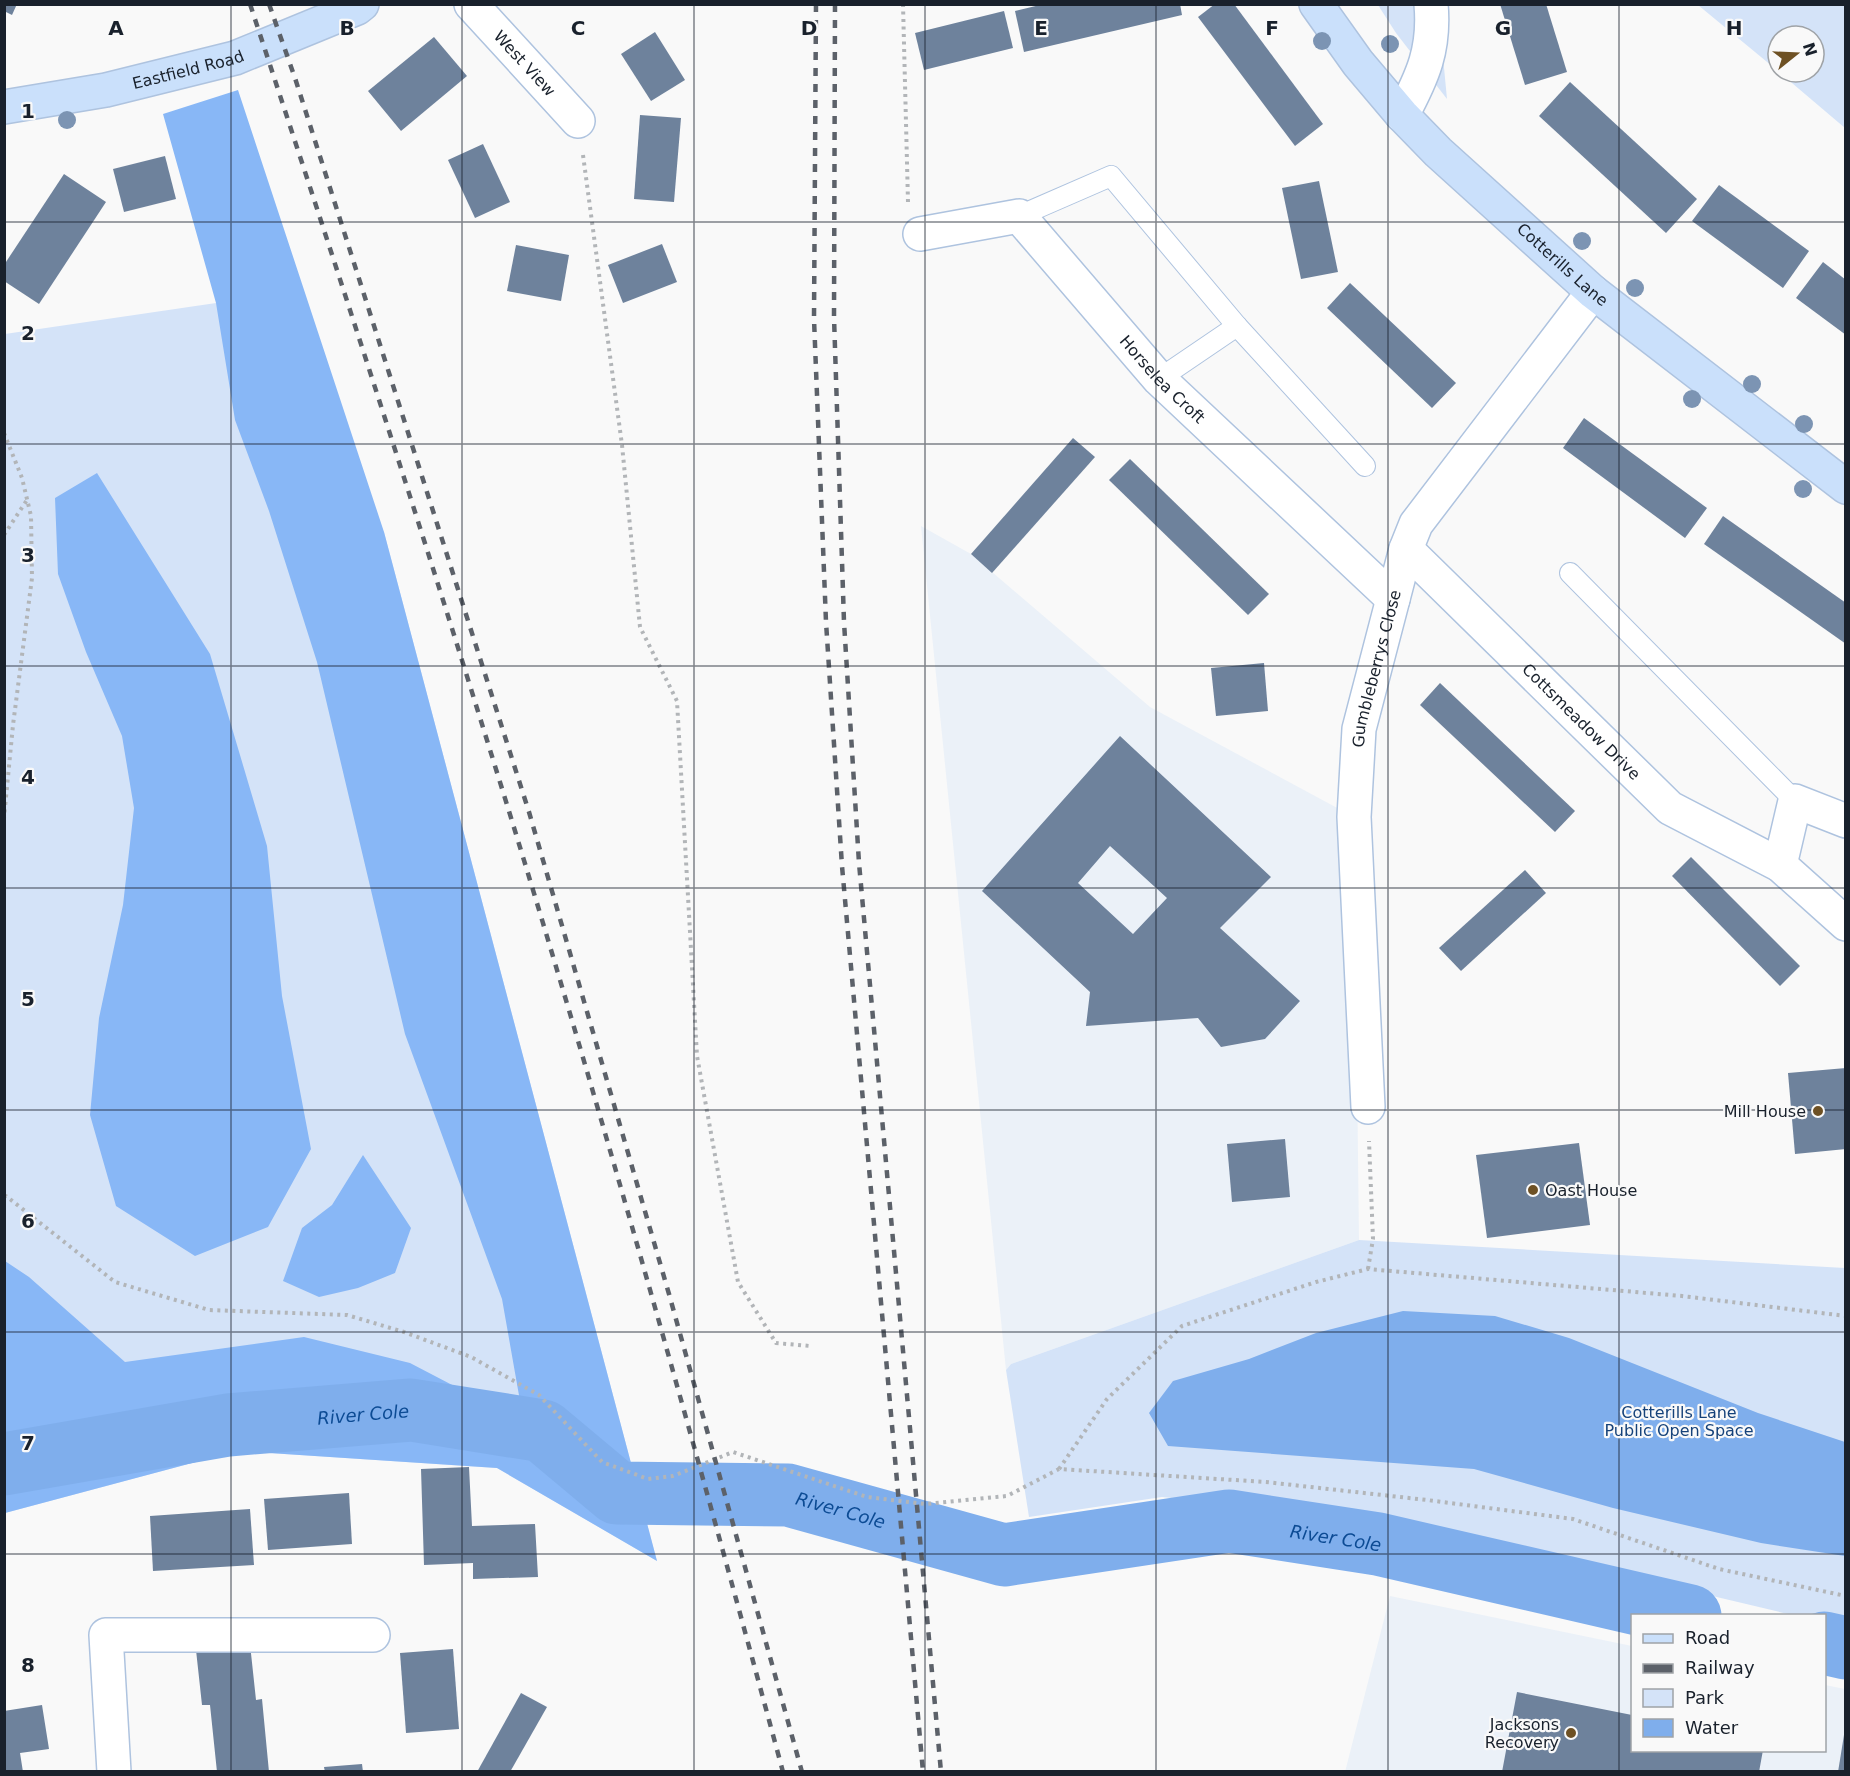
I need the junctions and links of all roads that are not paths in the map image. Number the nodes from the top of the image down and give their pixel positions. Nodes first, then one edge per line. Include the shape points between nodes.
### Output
1 (362, 4) edge
2 (471, 4) edge
3 (1316, 4) edge
4 (1431, 4) edge
5 (4, 107) edge
6 (1402, 115) junction
7 (578, 121) road end
8 (1019, 216) junction
9 (920, 234) road end
10 (1593, 292) junction
11 (1237, 326) junction
12 (1159, 378) junction
13 (1365, 466) dead end
14 (1845, 487) edge
15 (1406, 549) junction
16 (1570, 573) dead end
17 (1393, 600) junction
18 (1795, 801) junction
19 (1845, 821) edge
20 (1780, 865) junction
21 (1845, 924) edge
22 (1368, 1107) road end
23 (373, 1635) dead end
24 (114, 1772) edge

1 - 5 street, Eastfield Road via 235,58 106,90
2 - 7 street, West View
3 - 6 street, Cotterills Lane
4 - 6 street via 1432,46
6 - 10 street, Cotterills Lane
8 - 9 street
8 - 11 lane via 1111,176
8 - 12 street, Horselea Croft
10 - 14 street, Cotterills Lane
10 - 15 street, Gumbleberrys Close via 1416,524
11 - 12 lane
11 - 13 lane
12 - 17 street, Horselea Croft
15 - 17 street, Gumbleberrys Close
15 - 20 street, Cottsmeadow Drive via 1670,808
16 - 18 lane
17 - 22 street, Gumbleberrys Close via 1359,729 1354,817
18 - 19 street
18 - 20 street
20 - 21 street, Cottsmeadow Drive
23 - 24 street via 106,1635

